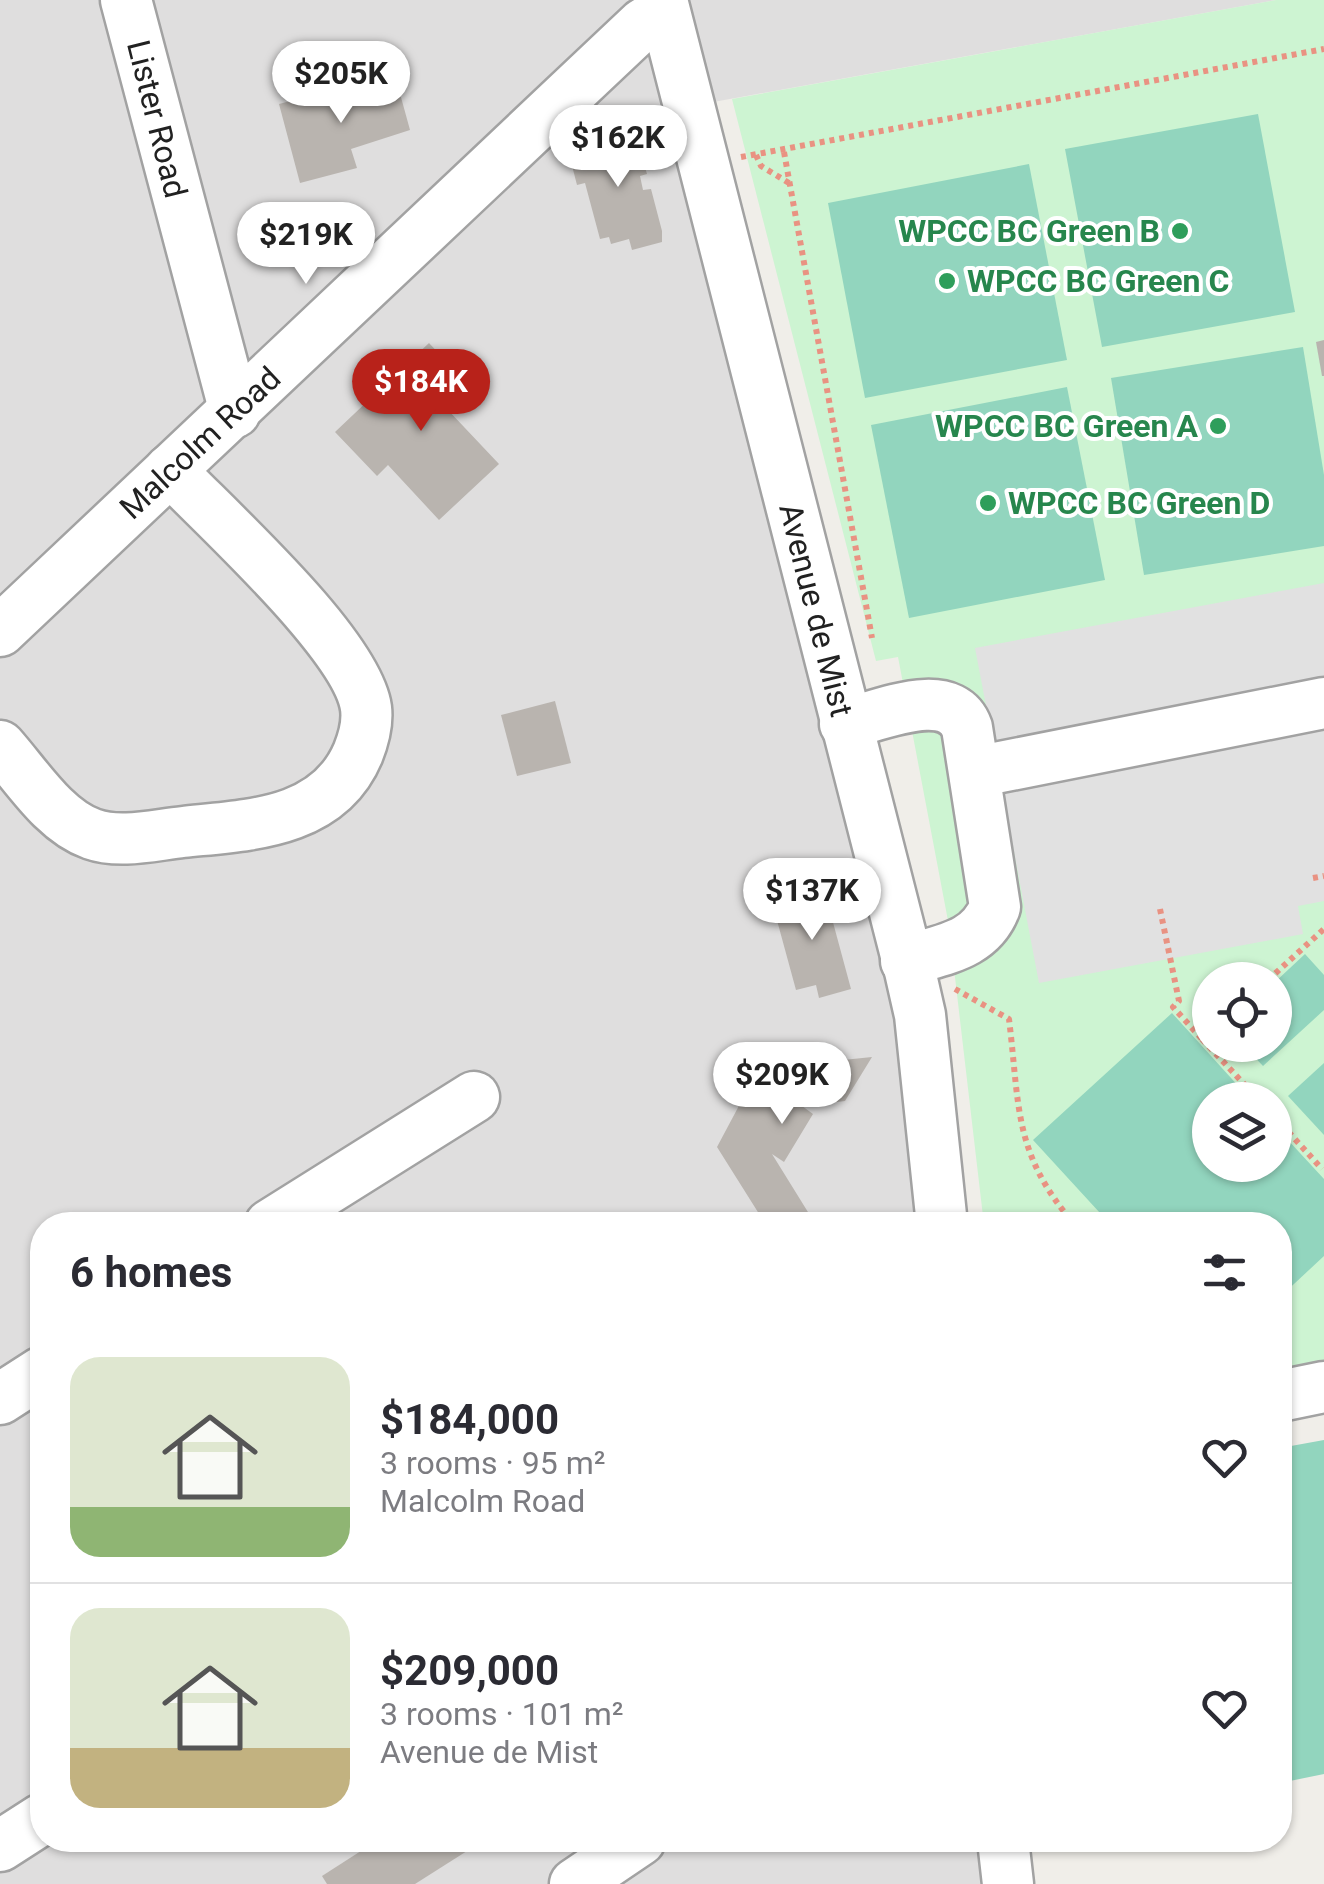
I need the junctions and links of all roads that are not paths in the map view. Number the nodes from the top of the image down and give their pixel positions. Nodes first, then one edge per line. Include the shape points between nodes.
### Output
1 (126, 0) edge
2 (663, 6) edge
3 (234, 412) junction
4 (170, 470) junction
5 (0, 630) edge
6 (1324, 704) edge
7 (845, 724) junction
8 (0, 746) edge
9 (975, 772) junction
10 (922, 970) junction
11 (474, 1097) dead end
12 (306, 1212) edge
13 (941, 1212) edge
14 (30, 1380) edge
15 (1324, 1388) edge
16 (1292, 1394) edge
17 (0, 1400) edge
18 (30, 1827) edge
19 (0, 1846) edge
20 (622, 1852) edge
21 (1004, 1852) edge
22 (575, 1884) edge
23 (1008, 1884) edge

1 - 3 street, Lister Road
2 - 3 street, Malcolm Road
2 - 7 street, Avenue de Mist
3 - 4 street, Malcolm Road
4 - 5 street, Malcolm Road
4 - 8 street via 332,641 358,684 366,723 351,769 310,808 282,818 133,838 99,836 66,820
6 - 9 street
7 - 9 street via 946,704 964,722
7 - 10 street, Avenue de Mist
9 - 10 street via 995,907 985,927
10 - 13 street, Avenue de Mist via 920,1015
11 - 12 street
14 - 17 street
15 - 16 street
18 - 19 street
20 - 22 street
21 - 23 street

